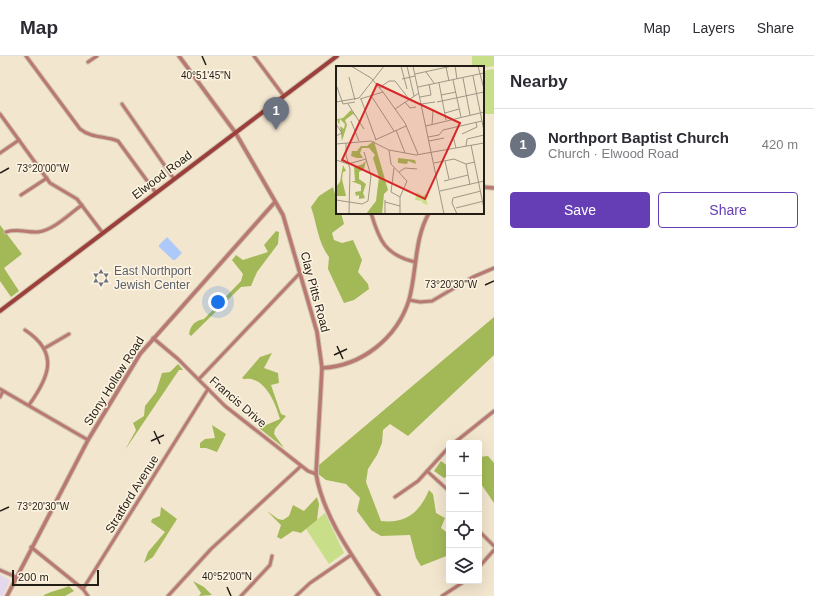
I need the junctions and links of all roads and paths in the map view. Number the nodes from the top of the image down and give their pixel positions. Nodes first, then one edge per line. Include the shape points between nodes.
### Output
1 (26, 56) edge
2 (97, 56) edge
3 (179, 56) edge
4 (254, 56) edge
5 (337, 56) edge
6 (88, 62) dead end
7 (283, 95) junction
8 (122, 104) dead end
9 (0, 114) edge
10 (235, 132) junction
11 (19, 140) junction
12 (0, 153) edge
13 (47, 178) junction
14 (174, 179) junction
15 (484, 187) edge
16 (494, 188) edge
17 (156, 193) junction
18 (22, 195) dead end
19 (275, 202) junction
20 (82, 205) junction
21 (371, 214) edge
22 (429, 214) edge
23 (6, 232) dead end
24 (102, 232) junction
25 (415, 262) junction
26 (494, 268) edge
27 (300, 273) junction
28 (409, 300) junction
29 (0, 311) edge
30 (25, 330) dead end
31 (69, 334) dead end
32 (153, 338) junction
33 (45, 348) junction
34 (322, 368) junction
35 (199, 379) junction
36 (208, 389) junction
37 (2, 390) edge
38 (0, 397) edge
39 (29, 405) junction
40 (494, 411) edge
41 (88, 440) junction
42 (458, 440) edge
43 (446, 450) edge
44 (301, 466) junction
45 (427, 471) junction
46 (316, 474) junction
47 (446, 488) edge
48 (395, 497) dead end
49 (482, 534) edge
50 (494, 546) edge
51 (31, 547) junction
52 (494, 550) edge
53 (351, 554) junction
54 (272, 556) dead end
55 (482, 564) edge
56 (0, 570) edge
57 (16, 577) junction
58 (460, 584) edge
59 (83, 589) junction
60 (7, 596) edge
61 (88, 596) edge
62 (168, 596) edge
63 (241, 596) edge
64 (296, 596) edge
65 (379, 596) edge
66 (442, 596) edge

1 - 17 street via 80,129 93,136 118,141
2 - 6 street
3 - 10 street, Clay Pitts Road
4 - 7 street
5 - 7 main road, Elwood Road
7 - 10 main road, Elwood Road
8 - 14 street
9 - 11 street
10 - 14 main road, Elwood Road
10 - 19 street, Clay Pitts Road
11 - 12 street
11 - 13 street
13 - 18 street
13 - 20 street via 54,186 73,194
14 - 17 main road, Elwood Road
15 - 16 street
17 - 24 main road, Elwood Road
19 - 27 street, Clay Pitts Road via 283,215
19 - 32 street, Stony Hollow Road
20 - 23 street via 45,230
20 - 24 street
21 - 25 street via 378,235 387,248 399,257
22 - 25 street via 421,232
24 - 29 main road, Elwood Road
25 - 28 street
26 - 28 street via 432,300
27 - 34 street, Clay Pitts Road via 317,332
27 - 35 street
28 - 34 street via 396,326 378,346 350,362
30 - 33 street
31 - 33 street
32 - 35 street, Francis Drive
32 - 41 street, Stony Hollow Road via 137,359
33 - 39 street via 48,363 46,377
34 - 46 street, Clay Pitts Road
35 - 36 street, Francis Drive
36 - 44 street, Francis Drive
36 - 59 street, Stratford Avenue
37 - 38 street
37 - 39 street
39 - 41 street
40 - 42 street
41 - 51 street, Stony Hollow Road
43 - 45 street
44 - 46 street, Francis Drive
44 - 62 street via 211,549
45 - 47 street
45 - 48 street via 411,487
46 - 53 street, Clay Pitts Road via 323,502
49 - 50 street
51 - 57 street, Stony Hollow Road
51 - 59 street
52 - 55 street
53 - 64 street
53 - 65 street, Clay Pitts Road
54 - 63 street via 270,565
56 - 57 street
57 - 60 street, Stony Hollow Road
58 - 66 street
59 - 61 street

